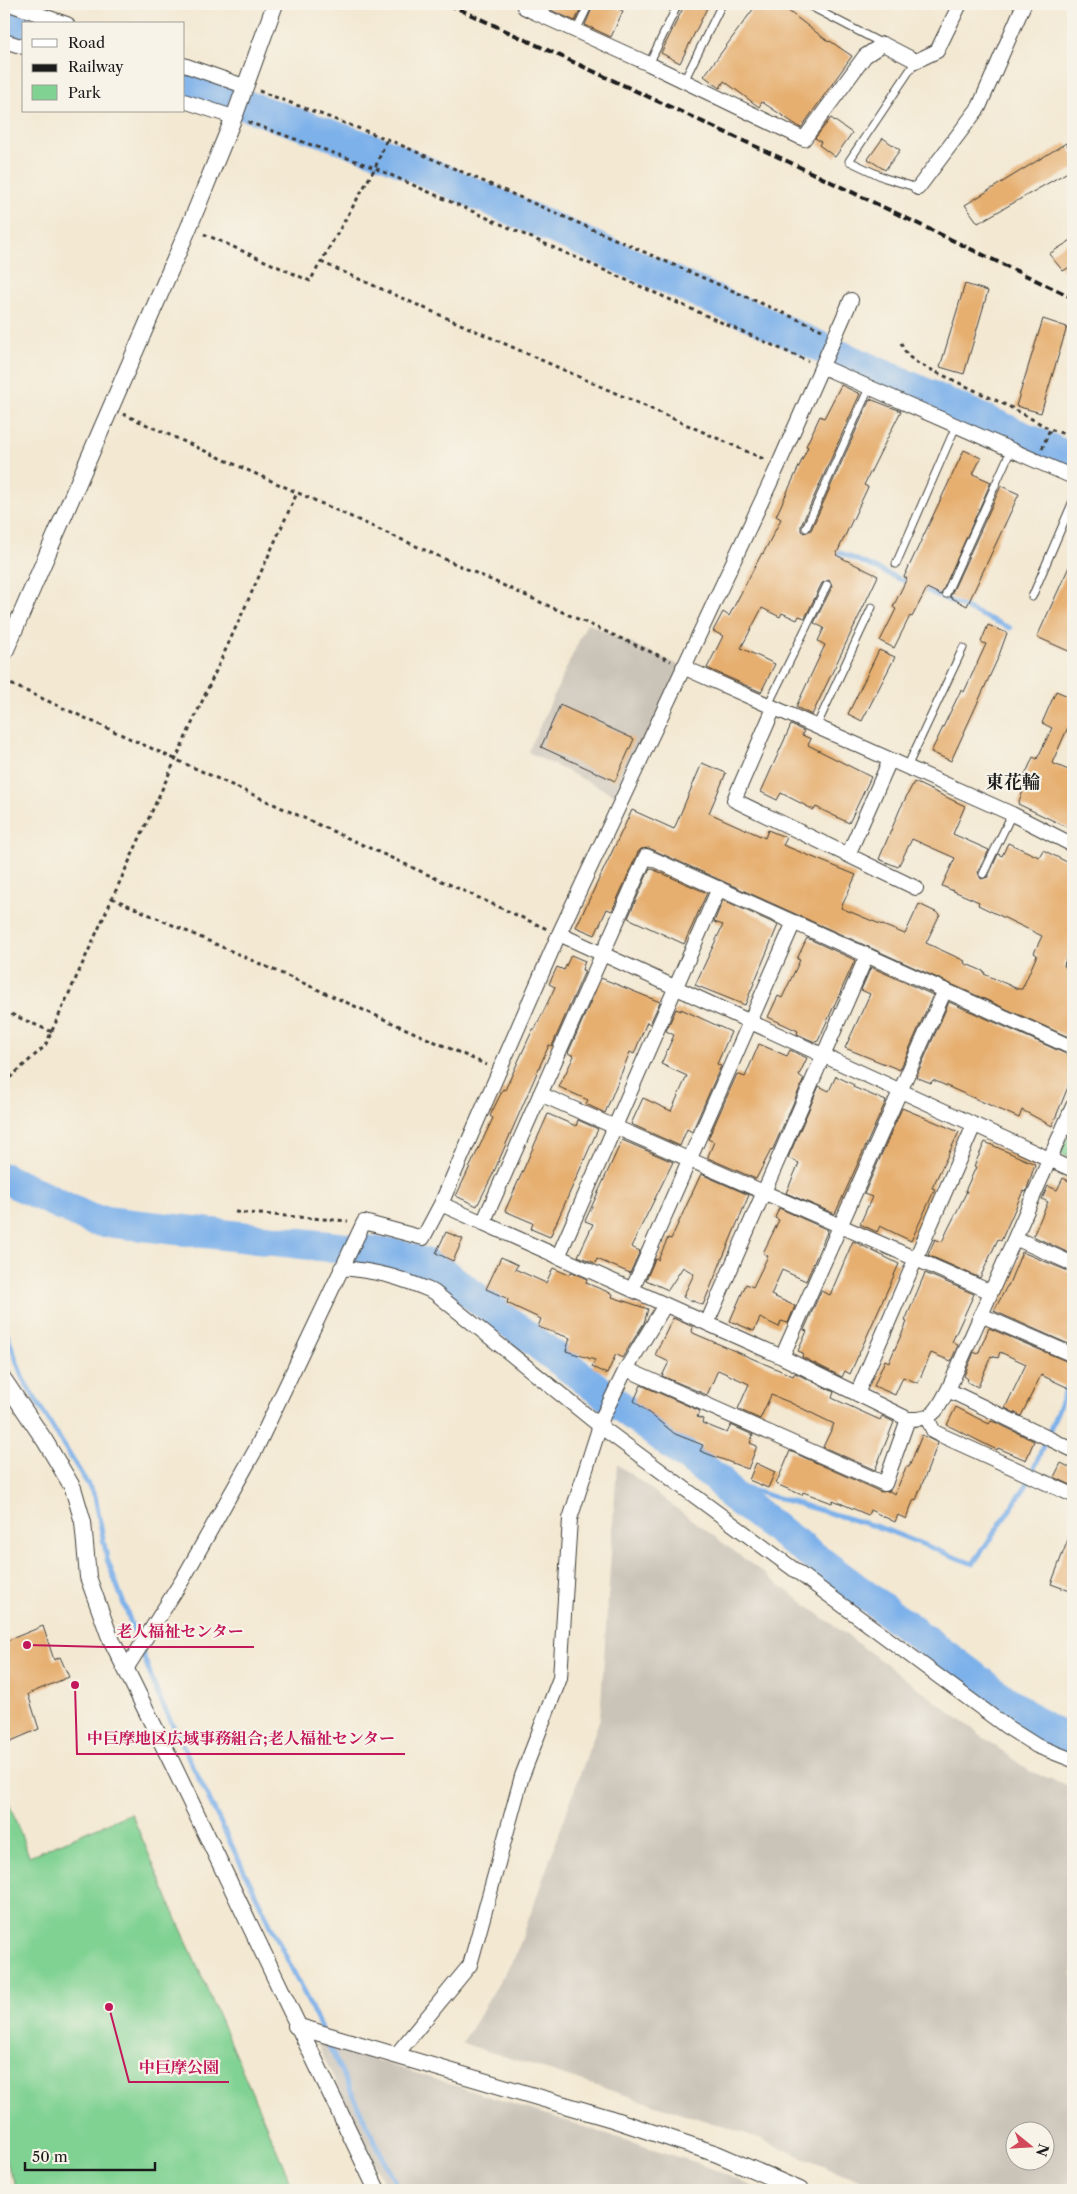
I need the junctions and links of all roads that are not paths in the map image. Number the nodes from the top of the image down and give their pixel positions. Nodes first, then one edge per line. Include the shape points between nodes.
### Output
1 (9, 4) edge
2 (276, 4) edge
3 (526, 4) edge
4 (589, 4) edge
5 (678, 4) edge
6 (722, 4) edge
7 (806, 4) edge
8 (960, 4) edge
9 (1024, 4) edge
10 (61, 22) edge
11 (576, 31) junction
12 (4, 41) edge
13 (883, 44) junction
14 (22, 47) edge
15 (916, 61) junction
16 (649, 64) junction
17 (185, 65) edge
18 (684, 81) junction
19 (243, 90) junction
20 (185, 100) edge
21 (234, 115) junction
22 (918, 188) joint
23 (851, 300) dead end
24 (824, 364) junction
25 (869, 388) junction
26 (956, 426) junction
27 (1011, 450) junction
28 (1073, 477) edge
29 (1073, 501) edge
30 (806, 528) dead end
31 (896, 564) dead end
32 (827, 585) dead end
33 (946, 594) dead end
34 (1032, 597) dead end
35 (872, 607) dead end
36 (963, 648) dead end
37 (4, 654) edge
38 (683, 667) junction
39 (771, 707) junction
40 (816, 727) junction
41 (890, 760) junction
42 (907, 768) junction
43 (1012, 814) junction
44 (1073, 845) edge
45 (848, 855) junction
46 (983, 874) dead end
47 (719, 888) junction
48 (916, 888) dead end
49 (794, 922) junction
50 (559, 934) junction
51 (602, 954) junction
52 (867, 955) junction
53 (1073, 956) edge
54 (1069, 965) dead end
55 (675, 989) junction
56 (944, 990) junction
57 (750, 1023) junction
58 (1073, 1048) edge
59 (823, 1056) junction
60 (900, 1091) junction
61 (540, 1094) junction
62 (1073, 1106) edge
63 (974, 1124) junction
64 (614, 1126) junction
65 (690, 1159) junction
66 (1049, 1159) junction
67 (1073, 1170) edge
68 (764, 1192) junction
69 (441, 1204) junction
70 (483, 1223) junction
71 (841, 1226) junction
72 (1015, 1238) junction
73 (558, 1257) junction
74 (916, 1258) junction
75 (343, 1263) junction
76 (1073, 1264) edge
77 (632, 1290) junction
78 (992, 1292) junction
79 (665, 1305) junction
80 (981, 1315) junction
81 (707, 1324) junction
82 (1071, 1354) edge
83 (782, 1357) junction
84 (626, 1370) junction
85 (4, 1380) edge
86 (948, 1390) junction
87 (857, 1394) junction
88 (927, 1418) junction
89 (908, 1419) junction
90 (602, 1421) junction
91 (1073, 1450) edge
92 (1073, 1496) edge
93 (126, 1669) junction
94 (1073, 1760) edge
95 (296, 2026) junction
96 (396, 2055) junction
97 (373, 2189) edge
98 (800, 2190) edge

1 - 10 street
2 - 19 street
3 - 11 street via 524,7
4 - 11 lane
5 - 16 lane
6 - 18 lane
7 - 13 lane
8 - 15 street via 937,51
9 - 22 street via 979,107
11 - 16 street
12 - 14 street
13 - 15 street
13 - 18 street via 865,56 804,139
15 - 22 lane via 849,161 885,178
16 - 18 street
17 - 19 street
19 - 21 street
20 - 21 street
21 - 37 street via 189,227
23 - 24 street
24 - 25 street
24 - 38 street
25 - 26 street
25 - 30 lane
26 - 27 street
26 - 31 lane
27 - 28 street
27 - 33 lane
29 - 34 lane
32 - 39 lane
35 - 40 lane
36 - 42 lane
38 - 39 street
38 - 50 street
39 - 40 street
39 - 45 street via 734,800
40 - 41 street
41 - 42 street
41 - 45 street
42 - 43 street
43 - 44 street
43 - 46 lane
45 - 48 street
47 - 49 street
47 - 51 street via 646,856
47 - 55 street
49 - 52 street
49 - 57 street
50 - 51 street
50 - 69 street
51 - 55 street
51 - 61 street
52 - 56 street
52 - 59 street
53 - 54 lane
55 - 57 street
55 - 64 street
56 - 58 street
56 - 60 street
57 - 59 street
57 - 65 street
59 - 60 street
59 - 68 street
60 - 63 street
60 - 71 street
61 - 64 street
61 - 70 street
62 - 66 street
63 - 66 street
63 - 74 street
64 - 65 street
64 - 73 street
65 - 68 street
65 - 77 street
66 - 67 street
66 - 72 street
68 - 71 street
68 - 81 street
69 - 70 street
69 - 75 street via 423,1238 364,1222
70 - 73 street
71 - 74 street
71 - 83 street
72 - 76 street
72 - 78 street
73 - 77 street
74 - 78 street
74 - 87 street
75 - 90 street via 407,1280 434,1292
75 - 93 street via 256,1449 183,1580
77 - 79 street
78 - 80 street
79 - 81 street
79 - 84 street
80 - 82 street
80 - 86 street
81 - 83 street
83 - 87 street
84 - 89 street via 885,1484
84 - 90 street
85 - 93 street via 46,1441 73,1488 83,1522 88,1577 109,1635
86 - 88 street via 934,1414
86 - 91 street
87 - 89 street
88 - 89 street
88 - 92 street via 934,1432
90 - 94 street via 1007,1726 1037,1746
90 - 96 street via 570,1519 560,1678 522,1776 470,1965
93 - 95 street
95 - 96 street
95 - 97 street
96 - 98 street via 664,2136 717,2154

